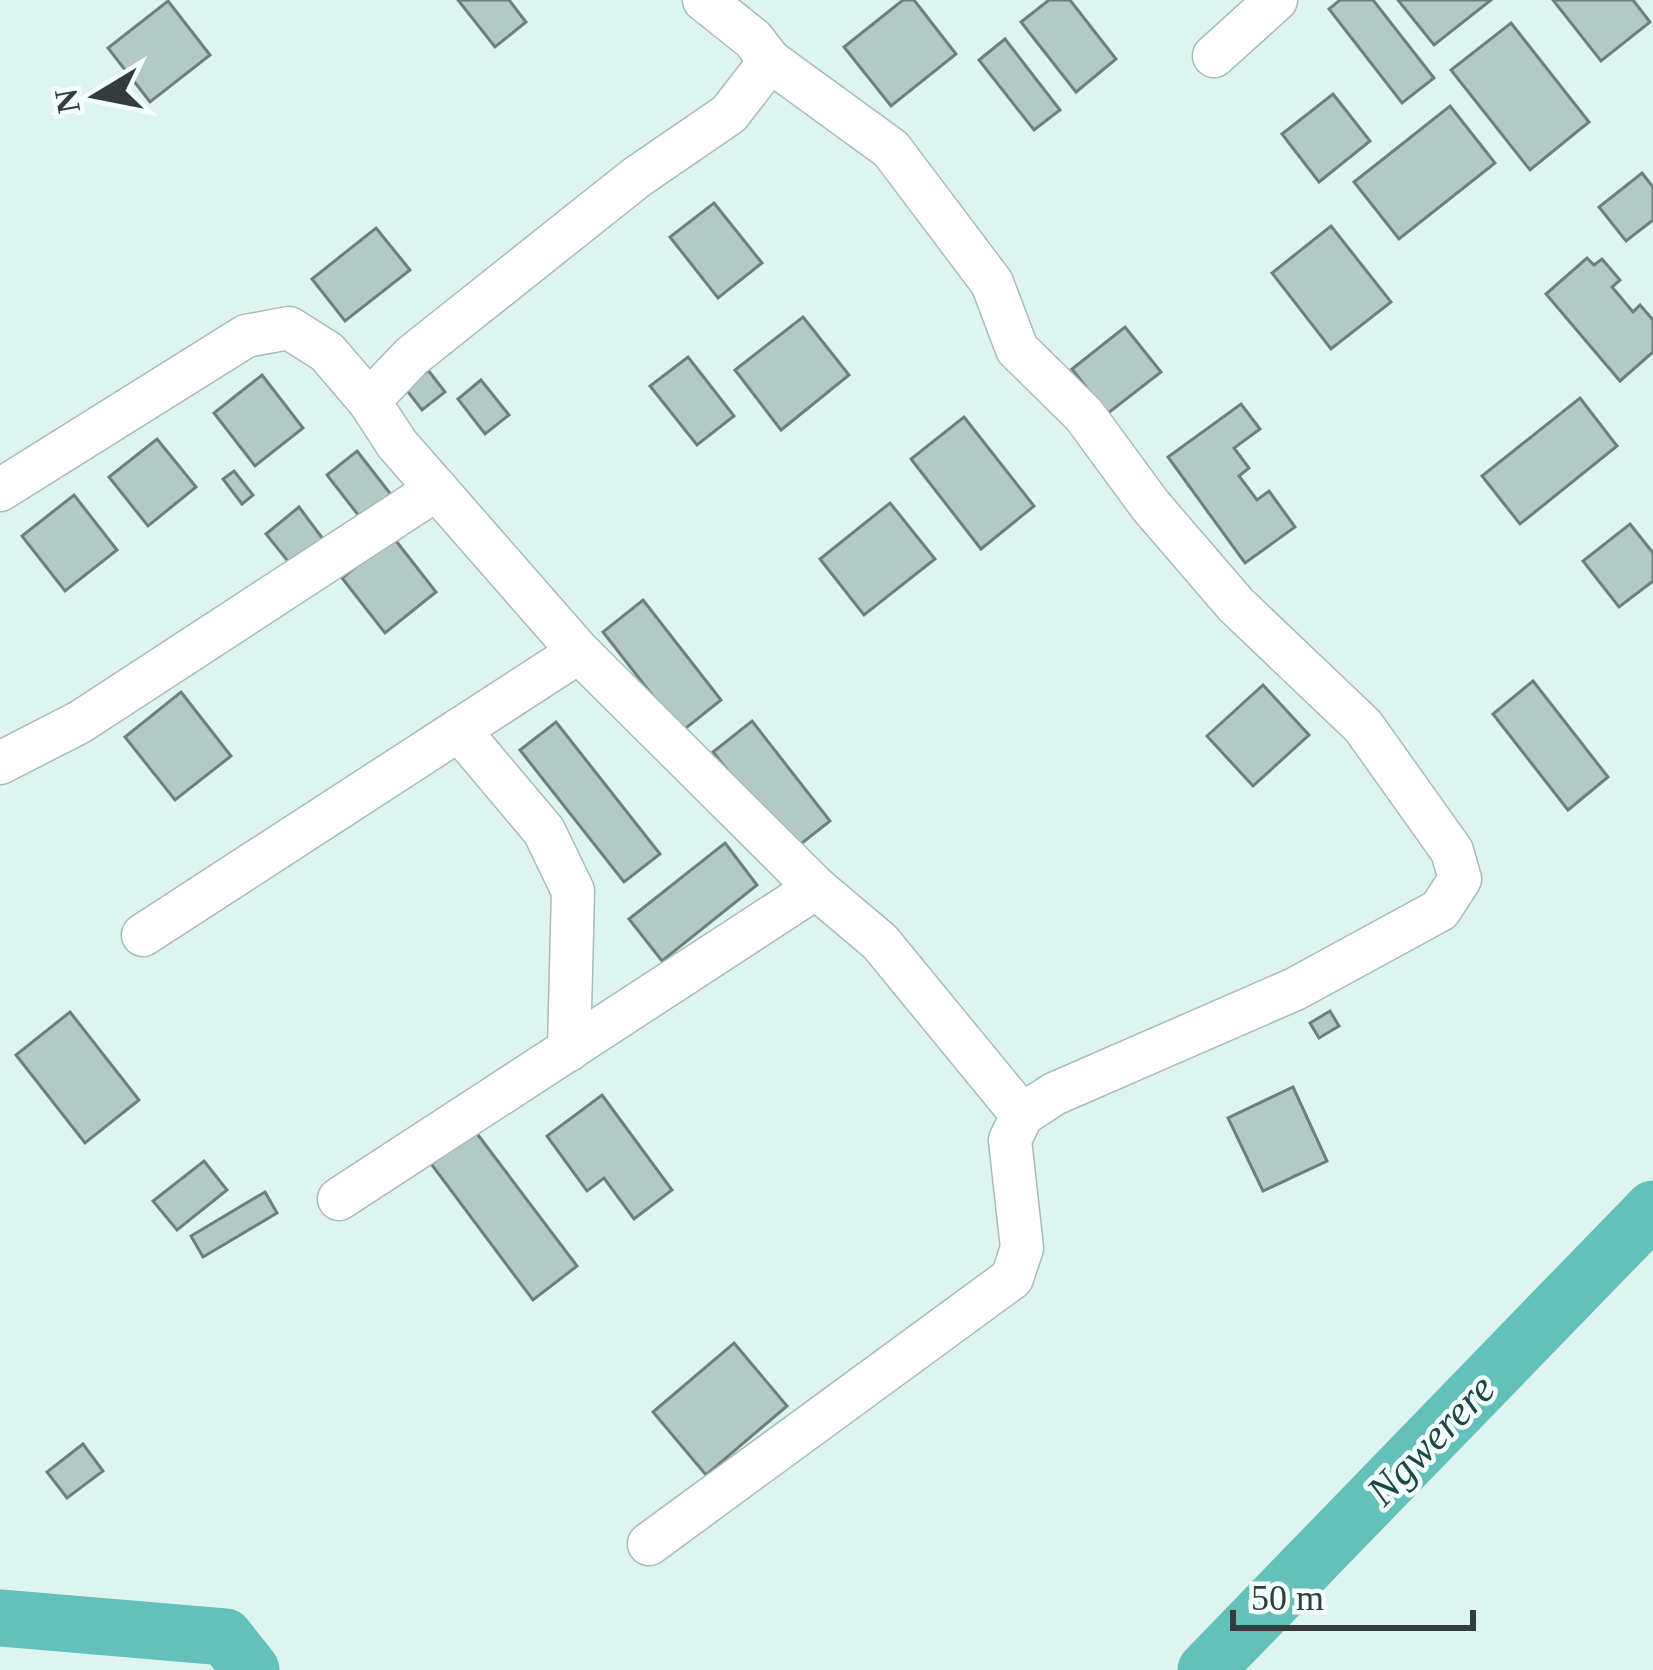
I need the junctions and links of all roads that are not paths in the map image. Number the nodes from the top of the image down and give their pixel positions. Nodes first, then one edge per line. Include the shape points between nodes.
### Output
1 (704, 0) edge
2 (1276, 0) edge
3 (1214, 56) dead end
4 (770, 61) junction
5 (369, 401) junction
6 (437, 489) junction
7 (0, 490) edge
8 (579, 652) junction
9 (459, 730) junction
10 (0, 763) edge
11 (816, 888) junction
12 (143, 935) dead end
13 (569, 1050) junction
14 (1022, 1115) junction
15 (339, 1199) dead end
16 (649, 1544) dead end

1 - 4 street
2 - 3 street
4 - 5 street via 729,114 431,341
4 - 14 street via 890,149 992,283 1017,349 1084,416 1236,605 1364,727 1452,851 1460,879 1440,910 1316,977
5 - 6 street
5 - 7 street via 327,352 290,328 246,336
6 - 8 street
6 - 10 street via 80,722
8 - 9 street
8 - 11 street
9 - 12 street
9 - 13 street via 544,831 573,892
11 - 13 street
11 - 14 street via 880,943
13 - 15 street
14 - 16 street via 1010,1140 1022,1249 1012,1278

